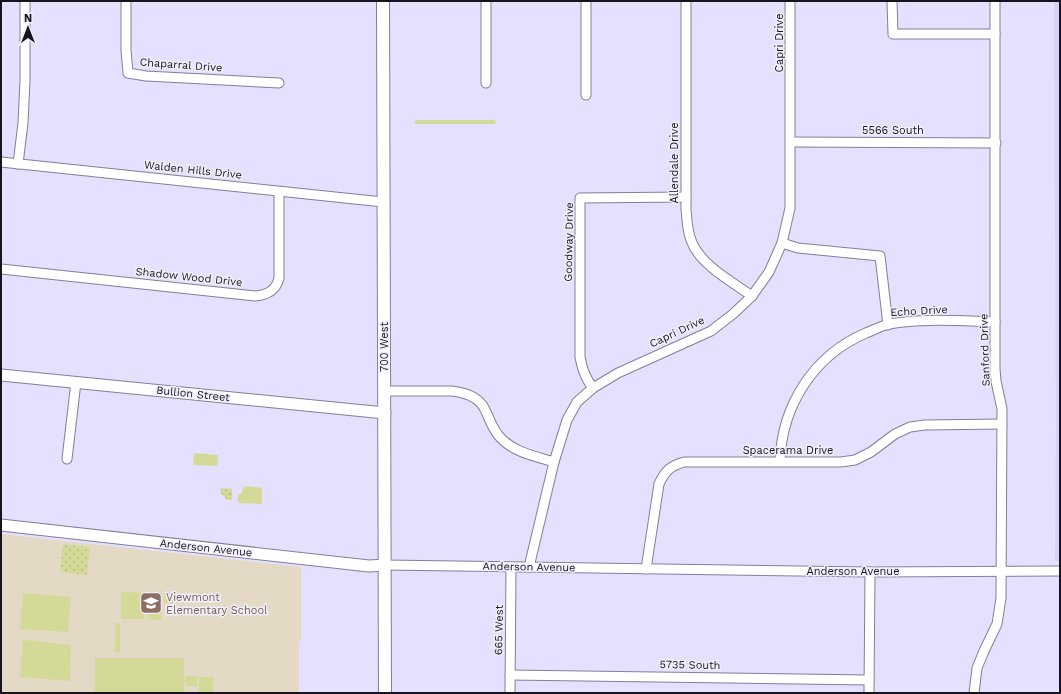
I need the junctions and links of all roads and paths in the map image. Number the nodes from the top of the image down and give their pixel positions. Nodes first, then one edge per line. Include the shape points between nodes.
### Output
1 (25, 1) edge
2 (126, 1) edge
3 (382, 1) edge
4 (486, 1) edge
5 (586, 1) edge
6 (686, 1) edge
7 (790, 1) edge
8 (892, 1) edge
9 (995, 1) edge
10 (995, 34) junction
11 (486, 83) dead end
12 (279, 84) dead end
13 (586, 95) dead end
14 (791, 142) junction
15 (996, 143) junction
16 (1, 162) edge
17 (18, 164) junction
18 (279, 192) junction
19 (686, 197) junction
20 (383, 202) junction
21 (782, 243) junction
22 (1, 269) edge
23 (752, 296) junction
24 (995, 322) junction
25 (888, 324) junction
26 (1, 374) edge
27 (76, 382) junction
28 (593, 388) junction
29 (384, 391) junction
30 (385, 413) junction
31 (1002, 424) junction
32 (67, 459) dead end
33 (780, 461) junction
34 (554, 462) junction
35 (1, 525) edge
36 (385, 565) junction
37 (511, 567) junction
38 (529, 567) junction
39 (646, 569) junction
40 (1060, 571) edge
41 (870, 572) junction
42 (1002, 572) junction
43 (510, 675) junction
44 (869, 680) junction
45 (385, 693) edge
46 (510, 693) edge
47 (869, 693) edge
48 (974, 693) edge

1 - 17 street via 25,81
2 - 12 street, Chaparral Drive via 128,73
3 - 20 main road, 700 West
4 - 11 street
5 - 13 street
6 - 19 street, Allendale Drive
7 - 14 street, Capri Drive
8 - 10 street via 893,34
9 - 10 street, Sanford Drive
10 - 15 street, Sanford Drive
14 - 15 street, 5566 South
14 - 21 street, Capri Drive via 790,208
15 - 24 street, Sanford Drive
16 - 17 street, Walden Hills Drive
17 - 18 street, Walden Hills Drive
18 - 20 street, Walden Hills Drive
18 - 22 street, Shadow Wood Drive via 279,278 276,287 267,294 255,296
19 - 23 street, Allendale Drive via 687,224 695,249 718,272
19 - 28 street, Goodway Drive via 580,198 580,357 582,369
20 - 29 main road, 700 West
21 - 23 street, Capri Drive via 768,272
21 - 25 street via 798,248 880,256
23 - 28 street, Capri Drive via 711,331 618,373
24 - 25 street, Echo Drive via 919,321
24 - 31 street, Sanford Drive via 995,369
25 - 33 street, Echo Drive via 841,346 811,373 787,418
26 - 27 street, Bullion Street
27 - 30 street, Bullion Street
27 - 32 street
28 - 34 street, Capri Drive via 577,402 567,420
29 - 30 main road, 700 West
29 - 34 street via 461,392 483,406 491,426 507,444 519,451
30 - 36 main road, 700 West
31 - 33 street, Spacerama Drive via 910,427 894,434 871,452 855,460
31 - 42 street, Sanford Drive
33 - 39 street, Spacerama Drive via 684,462 674,465 659,484
34 - 38 street, Capri Drive
35 - 36 street, Anderson Avenue via 369,566
36 - 37 street, Anderson Avenue
36 - 45 main road, 700 West
37 - 38 street, Anderson Avenue
37 - 43 street, 665 West
38 - 39 street, Anderson Avenue
39 - 41 street, Anderson Avenue
40 - 42 street, Anderson Avenue
41 - 42 street, Anderson Avenue
41 - 44 street
42 - 48 street, Sanford Drive via 999,618 977,668
43 - 44 street, 5735 South
43 - 46 street, 665 West
44 - 47 street

